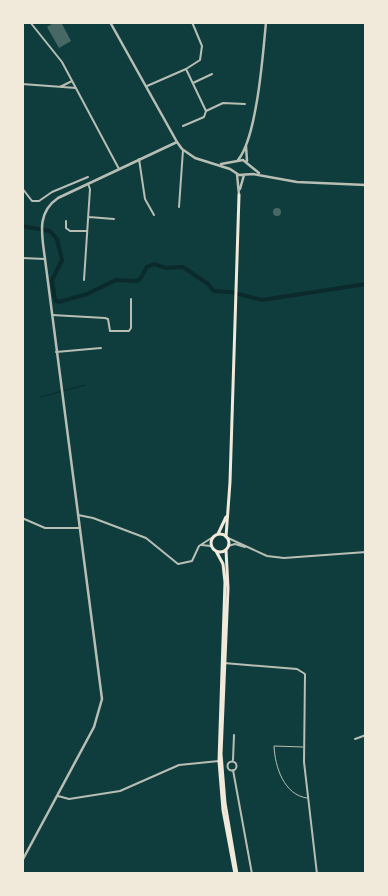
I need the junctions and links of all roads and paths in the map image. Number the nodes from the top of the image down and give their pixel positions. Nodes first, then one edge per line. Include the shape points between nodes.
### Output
1 (30, 22) edge
2 (110, 22) edge
3 (192, 22) edge
4 (266, 22) edge
5 (186, 69) junction
6 (212, 74) dead end
7 (73, 81) junction
8 (193, 83) junction
9 (22, 84) edge
10 (58, 87) junction
11 (146, 87) junction
12 (76, 88) junction
13 (245, 104) dead end
14 (206, 111) junction
15 (183, 126) dead end
16 (177, 142) junction
17 (246, 142) junction
18 (184, 150) junction
19 (139, 159) junction
20 (238, 160) junction
21 (212, 163) junction
22 (235, 163) junction
23 (248, 164) junction
24 (119, 169) junction
25 (234, 171) junction
26 (237, 174) junction
27 (245, 174) junction
28 (264, 175) junction
29 (88, 178) dead end
30 (88, 184) junction
31 (366, 185) edge
32 (22, 188) edge
33 (239, 195) junction
34 (179, 207) dead end
35 (154, 215) dead end
36 (88, 217) junction
37 (114, 219) dead end
38 (66, 221) dead end
39 (87, 231) junction
40 (22, 258) edge
41 (45, 259) junction
42 (84, 280) dead end
43 (130, 299) dead end
44 (52, 315) junction
45 (101, 348) dead end
46 (56, 352) junction
47 (229, 504) junction
48 (77, 515) junction
49 (22, 518) edge
50 (79, 528) junction
51 (218, 534) junction
52 (213, 537) junction
53 (227, 538) junction
54 (199, 546) junction
55 (212, 546) junction
56 (227, 548) junction
57 (252, 549) junction
58 (216, 551) junction
59 (366, 552) edge
60 (224, 663) junction
61 (234, 735) dead end
62 (366, 735) edge
63 (355, 740) dead end
64 (304, 747) junction
65 (219, 761) junction
66 (233, 761) junction
67 (233, 770) junction
68 (58, 796) junction
69 (308, 798) junction
70 (22, 861) edge
71 (236, 874) edge
72 (252, 874) edge
73 (317, 874) edge

1 - 7 street
2 - 11 street
3 - 5 street via 202,46 202,55 199,62
4 - 17 street via 258,93
5 - 8 street
5 - 11 street
6 - 8 street
7 - 10 street
7 - 12 street
8 - 14 street
9 - 10 street
10 - 12 street
11 - 16 street
12 - 24 street
13 - 14 street via 223,103
14 - 15 street via 204,117
16 - 18 street
16 - 19 street
17 - 20 street
17 - 23 street
18 - 21 street via 195,158
18 - 34 street via 181,154
19 - 24 street
19 - 35 street via 145,199
20 - 22 street
20 - 23 street
21 - 22 street
21 - 25 street
22 - 25 street
23 - 27 street
23 - 28 street
24 - 30 street
25 - 26 street
26 - 27 street
26 - 33 street
27 - 28 street
27 - 33 street
28 - 31 street via 298,182
29 - 32 street via 52,192 39,202 32,201
30 - 36 street
30 - 41 street via 50,204 44,211 41,226
33 - 47 main road
36 - 37 street
36 - 39 street
38 - 39 street via 66,228 70,231
39 - 42 street
40 - 41 street
41 - 44 street
43 - 44 street via 129,331 110,331 105,318
44 - 46 street
45 - 46 street
46 - 48 street
47 - 51 main road
47 - 53 main road
48 - 50 street
48 - 54 street via 138,535 178,564 192,561
49 - 50 street via 45,528
50 - 68 street via 102,699 94,727
51 - 52 main road
51 - 53 main road
52 - 54 street
52 - 55 main road
53 - 56 main road
53 - 57 street
54 - 55 street
55 - 58 main road
56 - 57 street via 237,544
56 - 58 main road
56 - 60 main road
57 - 59 street via 266,556 284,558
58 - 65 main road via 223,564 225,582
60 - 64 street via 303,672 306,680
60 - 71 main road via 222,766
61 - 66 street
62 - 63 street
64 - 69 street
64 - 69 lane via 274,746 282,780 295,794
65 - 68 street via 179,765 120,790 68,799
65 - 71 main road via 223,810
66 - 67 street via 237,765
66 - 67 street via 227,766
67 - 72 street
68 - 70 street
69 - 73 street

